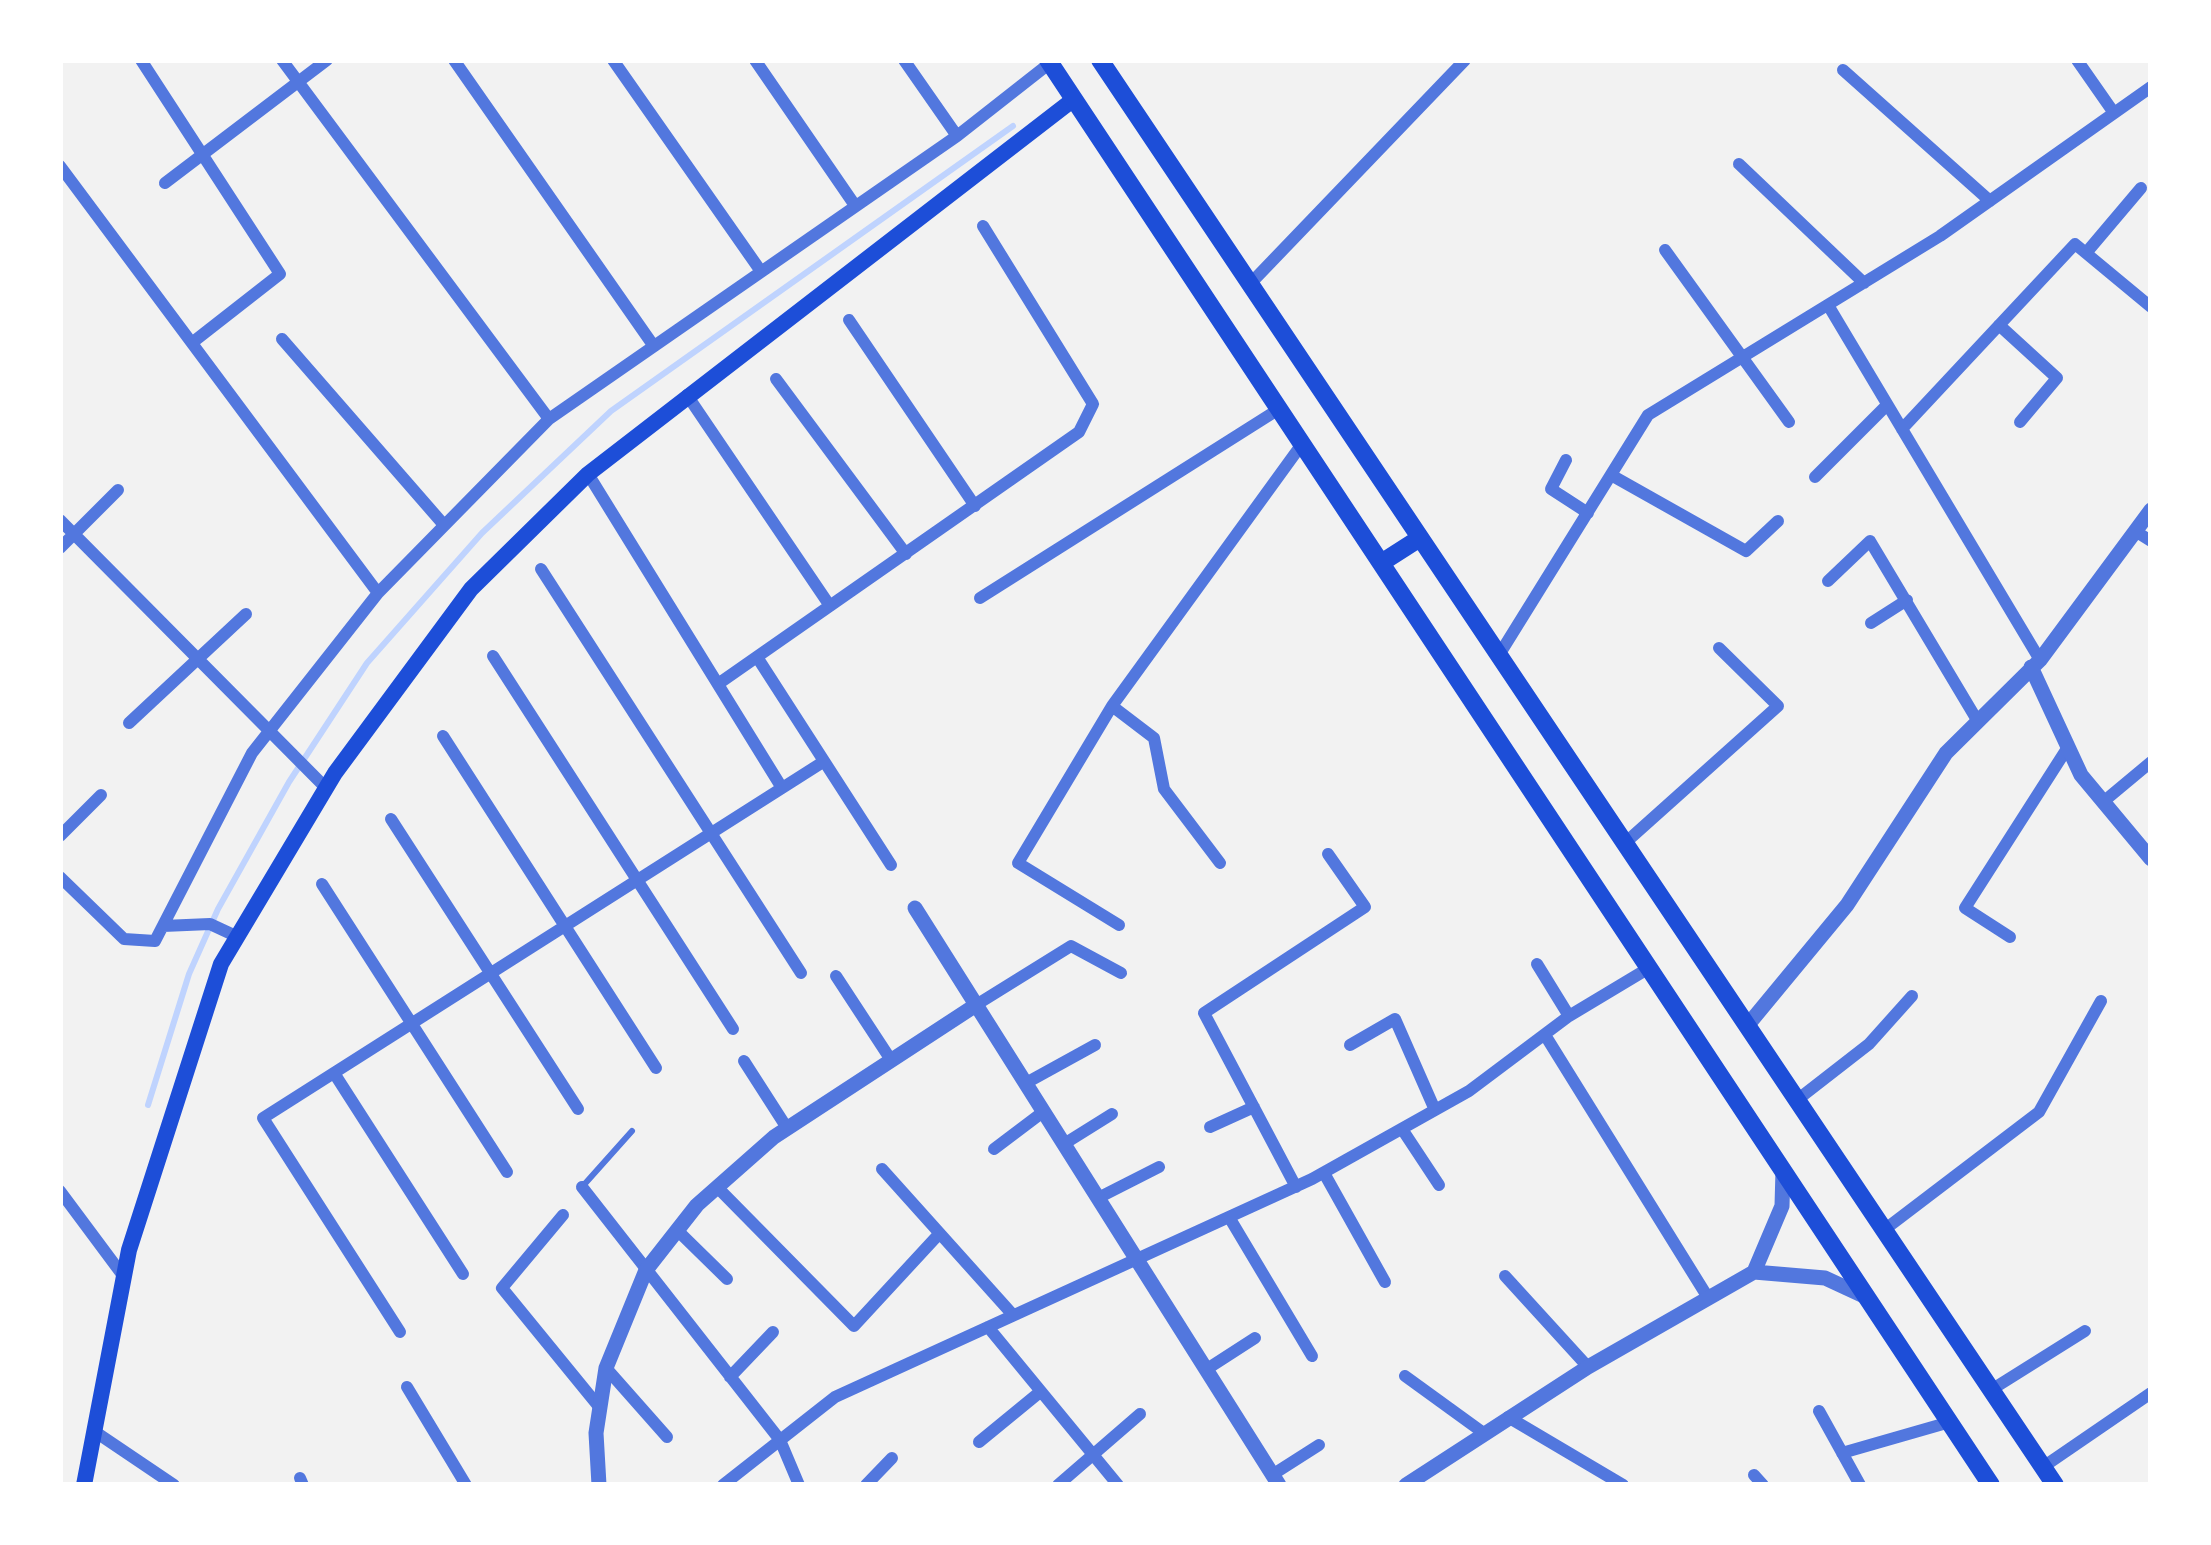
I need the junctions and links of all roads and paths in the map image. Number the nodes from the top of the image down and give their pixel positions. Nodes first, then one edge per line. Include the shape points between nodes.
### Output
1 (141, 60) edge
2 (282, 60) edge
3 (327, 60) edge
4 (454, 60) edge
5 (613, 60) edge
6 (755, 60) edge
7 (904, 60) edge
8 (1100, 60) edge
9 (1465, 60) edge
10 (2077, 60) edge
11 (1049, 62) edge
12 (1843, 70) dead end
13 (300, 84) junction
14 (2151, 87) edge
15 (1074, 99) junction
16 (2114, 113) junction
17 (957, 136) junction
18 (200, 157) junction
19 (1739, 164) dead end
20 (60, 166) edge
21 (165, 183) dead end
22 (2141, 188) dead end
23 (1990, 201) junction
24 (854, 205) junction
25 (982, 226) dead end
26 (1665, 250) dead end
27 (2086, 253) junction
28 (760, 270) junction
29 (1864, 283) junction
30 (1250, 284) junction
31 (2150, 303) edge
32 (1828, 305) junction
33 (849, 320) dead end
34 (2000, 325) junction
35 (282, 339) dead end
36 (193, 343) junction
37 (653, 345) junction
38 (1742, 358) junction
39 (776, 379) dead end
40 (687, 395) junction
41 (1888, 404) junction
42 (1279, 409) junction
43 (549, 419) junction
44 (1789, 422) dead end
45 (2020, 422) dead end
46 (1902, 429) junction
47 (1302, 443) junction
48 (1566, 460) dead end
49 (588, 474) junction
50 (1611, 475) junction
51 (1815, 478) dead end
52 (118, 490) dead end
53 (975, 506) junction
54 (2151, 510) edge
55 (1588, 513) junction
56 (60, 520) edge
57 (1778, 521) dead end
58 (445, 525) junction
59 (2135, 531) junction
60 (74, 535) junction
61 (1420, 538) junction
62 (2151, 541) edge
63 (60, 548) edge
64 (906, 554) junction
65 (1382, 563) junction
66 (541, 568) dead end
67 (1828, 580) dead end
68 (378, 593) junction
69 (980, 598) dead end
70 (1907, 600) junction
71 (830, 606) junction
72 (246, 614) dead end
73 (1870, 623) dead end
74 (1719, 648) dead end
75 (494, 656) dead end
76 (1499, 656) junction
77 (757, 657) junction
78 (196, 660) junction
79 (2036, 663) junction
80 (718, 684) junction
81 (1112, 706) junction
82 (1977, 720) junction
83 (129, 723) dead end
84 (268, 734) junction
85 (443, 736) dead end
86 (2068, 747) junction
87 (823, 762) junction
88 (2151, 762) edge
89 (326, 788) junction
90 (782, 788) junction
91 (101, 795) dead end
92 (2103, 802) junction
93 (391, 818) dead end
94 (711, 833) junction
95 (60, 836) edge
96 (1625, 843) junction
97 (1328, 854) dead end
98 (2151, 859) edge
99 (1220, 863) dead end
100 (891, 865) dead end
101 (60, 877) edge
102 (637, 880) junction
103 (322, 884) dead end
104 (915, 908) dead end
105 (1119, 925) dead end
106 (163, 926) junction
107 (565, 926) junction
108 (238, 937) junction
109 (2010, 937) dead end
110 (1537, 964) dead end
111 (1649, 968) junction
112 (490, 973) junction
113 (1121, 973) dead end
114 (801, 974) dead end
115 (836, 976) dead end
116 (1912, 996) dead end
117 (2101, 1001) dead end
118 (976, 1005) junction
119 (1569, 1016) junction
120 (412, 1023) junction
121 (1747, 1026) junction
122 (733, 1029) dead end
123 (1545, 1035) junction
124 (1095, 1045) dead end
125 (1349, 1046) dead end
126 (891, 1060) junction
127 (744, 1061) dead end
128 (656, 1068) dead end
129 (334, 1073) junction
130 (1026, 1084) junction
131 (1797, 1100) junction
132 (1254, 1108) junction
133 (578, 1109) dead end
134 (1435, 1110) junction
135 (1043, 1112) junction
136 (1112, 1114) dead end
137 (1210, 1127) dead end
138 (787, 1128) junction
139 (1402, 1129) junction
140 (632, 1131) dead end
141 (1064, 1144) junction
142 (994, 1149) dead end
143 (1159, 1167) dead end
144 (882, 1169) dead end
145 (1783, 1170) junction
146 (507, 1172) dead end
147 (1324, 1173) junction
148 (1439, 1185) dead end
149 (581, 1187) joint
150 (717, 1187) junction
151 (1296, 1187) junction
152 (60, 1191) edge
153 (1098, 1198) junction
154 (563, 1215) dead end
155 (1228, 1217) junction
156 (677, 1230) junction
157 (1884, 1231) junction
158 (940, 1234) junction
159 (1136, 1259) junction
160 (646, 1270) junction
161 (1754, 1272) junction
162 (463, 1274) dead end
163 (1504, 1276) dead end
164 (124, 1277) junction
165 (728, 1280) dead end
166 (1385, 1282) dead end
167 (1707, 1296) junction
168 (1867, 1297) junction
169 (1013, 1316) junction
170 (988, 1327) junction
171 (400, 1331) dead end
172 (2085, 1331) dead end
173 (773, 1332) dead end
174 (1255, 1338) dead end
175 (1312, 1356) dead end
176 (1588, 1367) junction
177 (606, 1368) junction
178 (1207, 1369) junction
179 (1405, 1376) dead end
180 (730, 1377) junction
181 (407, 1387) dead end
182 (1991, 1390) junction
183 (1040, 1392) junction
184 (2151, 1393) edge
185 (600, 1408) junction
186 (1819, 1412) dead end
187 (1140, 1414) dead end
188 (1508, 1418) junction
189 (1949, 1422) junction
190 (94, 1430) junction
191 (1485, 1434) junction
192 (668, 1437) dead end
193 (780, 1440) junction
194 (979, 1442) dead end
195 (1319, 1444) dead end
196 (1842, 1453) junction
197 (1092, 1456) junction
198 (892, 1458) dead end
199 (2043, 1468) junction
200 (1275, 1480) edge
201 (84, 1485) edge
202 (174, 1485) edge
203 (466, 1485) edge
204 (599, 1485) edge
205 (723, 1485) edge
206 (799, 1485) edge
207 (866, 1485) edge
208 (1058, 1485) edge
209 (1118, 1485) edge
210 (1406, 1485) edge
211 (1623, 1485) edge
212 (1860, 1485) edge
213 (1991, 1485) edge
214 (2055, 1485) edge

1 - 18 street
2 - 13 street
3 - 13 street
4 - 37 street
5 - 28 street
6 - 24 street
7 - 17 street
8 - 30 main road
9 - 30 street
10 - 16 street
11 - 15 main road
11 - 17 street
12 - 23 street
13 - 18 street
13 - 43 street
14 - 16 street
15 - 40 main road
15 - 42 main road
16 - 23 street
17 - 24 street
18 - 21 street
18 - 36 street via 280,274
19 - 29 street
20 - 36 street
22 - 27 street
23 - 29 street
24 - 28 street
25 - 53 street via 1093,404 1079,431
26 - 38 street
27 - 31 street
27 - 34 street via 2075,244
28 - 37 street
29 - 32 street
30 - 61 main road
32 - 38 street
32 - 41 street
33 - 53 street
34 - 45 street via 2057,378
34 - 46 street
35 - 58 street
36 - 68 street
37 - 43 street
38 - 44 street
38 - 50 street via 1648,415
39 - 64 street
40 - 49 main road
40 - 71 street
41 - 46 street
41 - 51 street
42 - 47 main road
42 - 69 street
43 - 58 street
46 - 79 street
47 - 65 main road
47 - 81 street
48 - 55 street via 1551,489
49 - 80 street
49 - 89 main road via 472,589
50 - 55 street
50 - 57 street via 1746,551
52 - 60 street
53 - 64 street
54 - 59 street
55 - 76 street
56 - 60 street
58 - 68 street
59 - 62 street
59 - 79 street
60 - 63 street
60 - 78 street
61 - 65 main road
61 - 76 main road
64 - 71 street
65 - 111 main road
66 - 94 street
67 - 70 street via 1870,541
68 - 84 street
70 - 73 street
70 - 82 street
71 - 77 street
72 - 78 street
74 - 96 street via 1778,706
75 - 102 street
76 - 96 main road
77 - 80 street
77 - 87 street
78 - 83 street
78 - 84 street
79 - 82 street
79 - 86 street
80 - 90 street
81 - 99 street via 1154,739 1163,789
81 - 105 street via 1018,863
82 - 121 street via 1946,753 1846,905
84 - 89 street
84 - 106 street
85 - 107 street
86 - 92 street
86 - 109 street via 1965,908
87 - 90 street
87 - 100 street
88 - 92 street
89 - 108 main road
90 - 94 street
91 - 95 street
92 - 98 street
93 - 112 street
94 - 102 street
94 - 114 street
96 - 121 main road
97 - 132 street via 1364,907 1204,1012
101 - 106 street via 124,939 155,941
102 - 107 street
102 - 122 street
103 - 120 street
104 - 118 street
106 - 108 street via 210,923
107 - 112 street
107 - 128 street
108 - 164 main road via 221,964
110 - 119 street
111 - 119 street
111 - 145 main road
112 - 120 street
112 - 133 street
113 - 118 street via 1071,946
115 - 126 street
116 - 131 street via 1869,1044
117 - 157 street via 2039,1112
118 - 126 street
118 - 130 street
119 - 123 street
120 - 129 street
120 - 146 street
121 - 131 main road
123 - 134 street
123 - 167 street
124 - 130 street
125 - 134 street via 1395,1019
126 - 138 street
127 - 138 street
129 - 162 street
129 - 171 street via 263,1118
130 - 135 street
131 - 157 main road
132 - 137 street
132 - 151 street
134 - 139 street
135 - 141 street
135 - 142 street
136 - 141 street
138 - 150 street
139 - 147 street
139 - 148 street
140 - 149 lane
141 - 153 street
143 - 153 street
144 - 158 street
145 - 161 street via 1782,1206
145 - 168 main road
147 - 151 street
147 - 166 street
149 - 160 street
150 - 156 street
150 - 158 street via 854,1326
151 - 155 street
152 - 164 street
153 - 159 street
154 - 185 street via 502,1288
155 - 159 street
155 - 175 street
156 - 160 street
156 - 165 street
157 - 182 main road
158 - 169 street
159 - 169 street
159 - 178 street
160 - 177 street
160 - 180 street
161 - 167 street
161 - 168 street via 1813,1276
163 - 176 street
164 - 190 main road
167 - 176 street
168 - 189 main road
169 - 170 street
170 - 183 street
170 - 193 street via 835,1397
172 - 182 street
173 - 180 street
174 - 178 street
176 - 188 street
177 - 185 street
177 - 192 street
178 - 200 street
179 - 191 street
180 - 193 street
181 - 203 street
182 - 199 main road
183 - 194 street
183 - 197 street
184 - 199 street
185 - 204 street
186 - 196 street
187 - 197 street
188 - 191 street
188 - 211 street
189 - 196 street
189 - 213 main road
190 - 201 main road
190 - 202 street
191 - 210 street
193 - 205 street
193 - 206 street
195 - 200 street
196 - 212 street
197 - 208 street
197 - 209 street
198 - 207 street
199 - 214 main road

